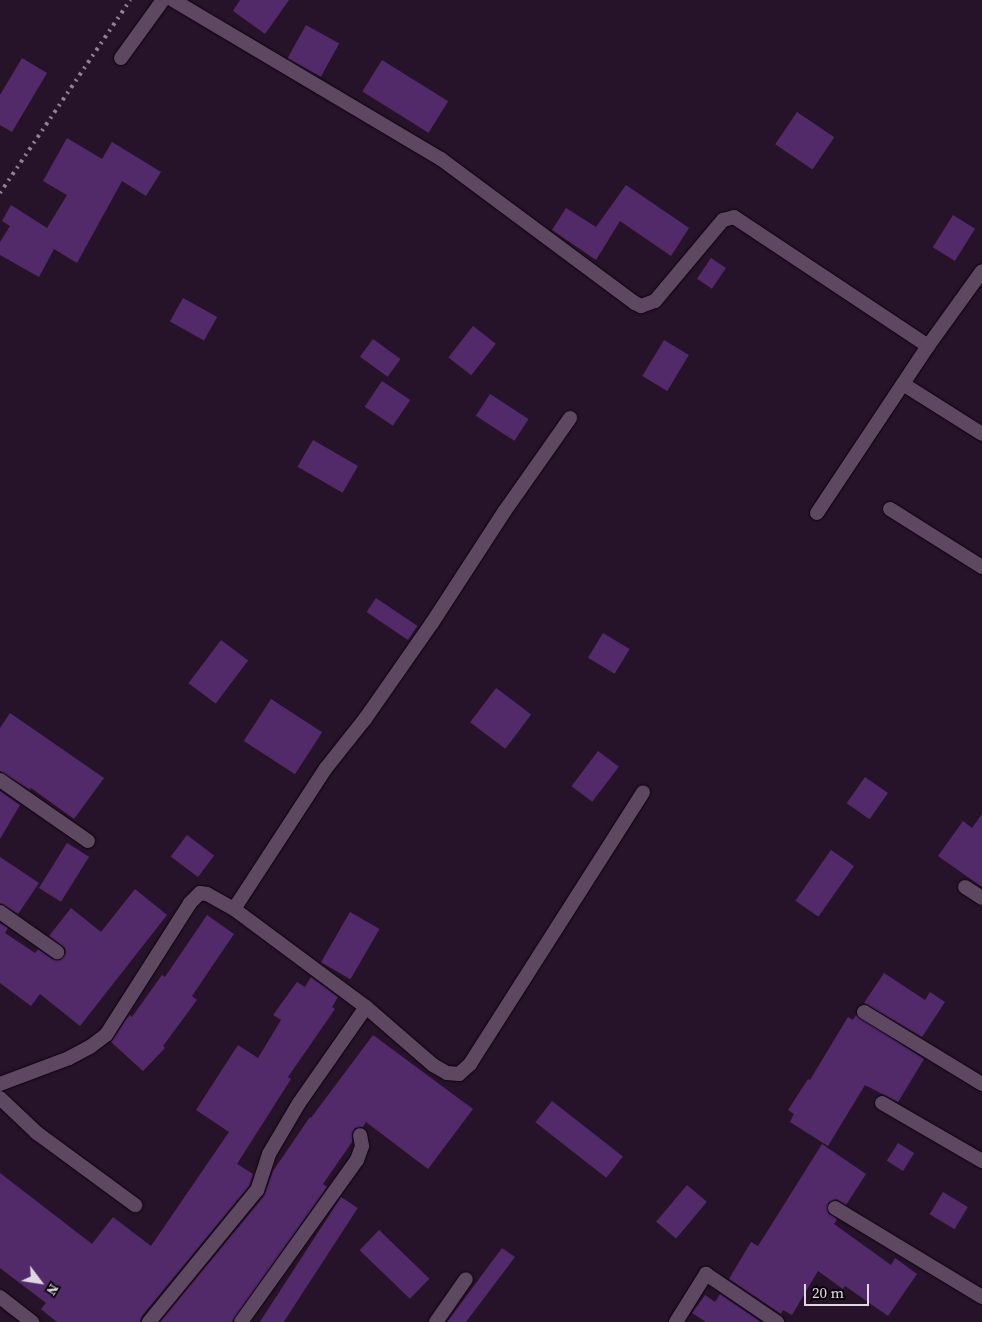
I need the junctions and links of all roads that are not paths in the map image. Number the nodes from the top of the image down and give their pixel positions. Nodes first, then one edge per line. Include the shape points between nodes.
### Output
1 (163, 0) edge
2 (173, 0) edge
3 (121, 58) dead end
4 (982, 271) edge
5 (928, 346) junction
6 (903, 384) junction
7 (570, 418) dead end
8 (982, 434) edge
9 (890, 509) dead end
10 (817, 513) dead end
11 (982, 567) edge
12 (0, 780) edge
13 (643, 792) dead end
14 (88, 841) dead end
15 (965, 887) dead end
16 (982, 898) edge
17 (234, 909) junction
18 (0, 912) edge
19 (57, 952) dead end
20 (366, 1007) junction
21 (864, 1012) dead end
22 (0, 1084) edge
23 (982, 1084) edge
24 (0, 1098) edge
25 (882, 1103) dead end
26 (360, 1135) dead end
27 (982, 1161) edge
28 (135, 1206) dead end
29 (835, 1208) dead end
30 (466, 1279) dead end
31 (0, 1297) edge
32 (982, 1297) edge
33 (32, 1322) edge
34 (149, 1322) edge
35 (241, 1322) edge
36 (436, 1322) edge
37 (676, 1322) edge
38 (778, 1322) edge

1 - 3 street
2 - 5 street via 441,159 641,306 655,301 722,220 734,217
4 - 5 street
5 - 6 street
6 - 8 street
6 - 10 street
7 - 17 street via 432,623 326,768
9 - 11 street
12 - 14 street
13 - 20 street via 470,1064 459,1074 447,1073 433,1065
15 - 16 street
17 - 20 street
17 - 22 street via 200,893 190,903 106,1034 69,1058
18 - 19 street
20 - 34 street via 299,1103 267,1158 257,1190
21 - 23 street
24 - 28 street via 37,1133
25 - 27 street
26 - 35 street via 362,1146 357,1160
29 - 32 street
30 - 36 street
31 - 33 street
37 - 38 street via 706,1274

